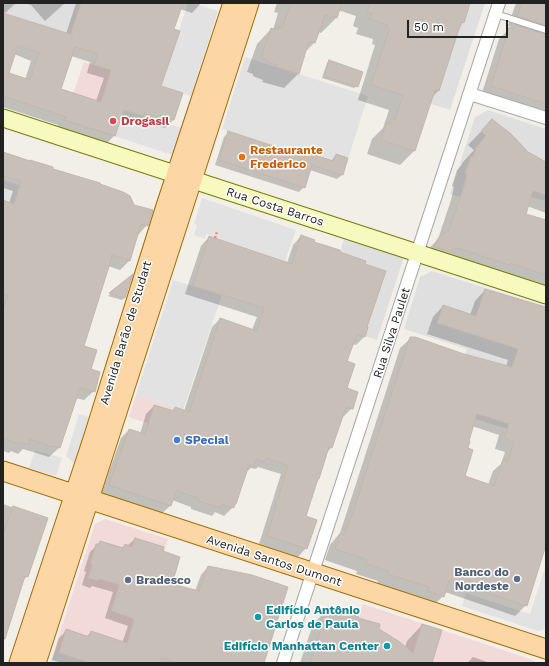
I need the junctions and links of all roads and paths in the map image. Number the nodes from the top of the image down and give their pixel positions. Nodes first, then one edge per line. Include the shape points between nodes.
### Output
1 (233, 3) edge
2 (249, 3) edge
3 (498, 8) edge
4 (546, 30) edge
5 (470, 94) junction
6 (3, 118) edge
7 (546, 118) edge
8 (184, 177) junction
9 (217, 232) dead end
10 (215, 238) dead end
11 (418, 254) junction
12 (546, 295) edge
13 (3, 471) edge
14 (82, 497) junction
15 (313, 573) junction
16 (546, 649) edge
17 (19, 663) edge
18 (36, 663) edge
19 (283, 663) edge

1 - 8 main road, Avenida Barão de Studart
2 - 8 main road, Avenida Barão de Studart
3 - 4 lane
3 - 5 street, Rua Silva Paulet
5 - 7 street
5 - 11 street, Rua Silva Paulet
6 - 8 street, Rua Costa Barros
8 - 11 street, Rua Costa Barros
8 - 14 main road, Avenida Barão de Studart
9 - 10 path
11 - 12 street, Rua Costa Barros
11 - 15 street, Rua Silva Paulet
13 - 14 main road, Avenida Santos Dumont
14 - 15 main road, Avenida Santos Dumont
14 - 17 main road, Avenida Barão de Studart
14 - 18 main road, Avenida Barão de Studart
15 - 16 main road, Avenida Santos Dumont
15 - 19 street, Rua Silva Paulet

